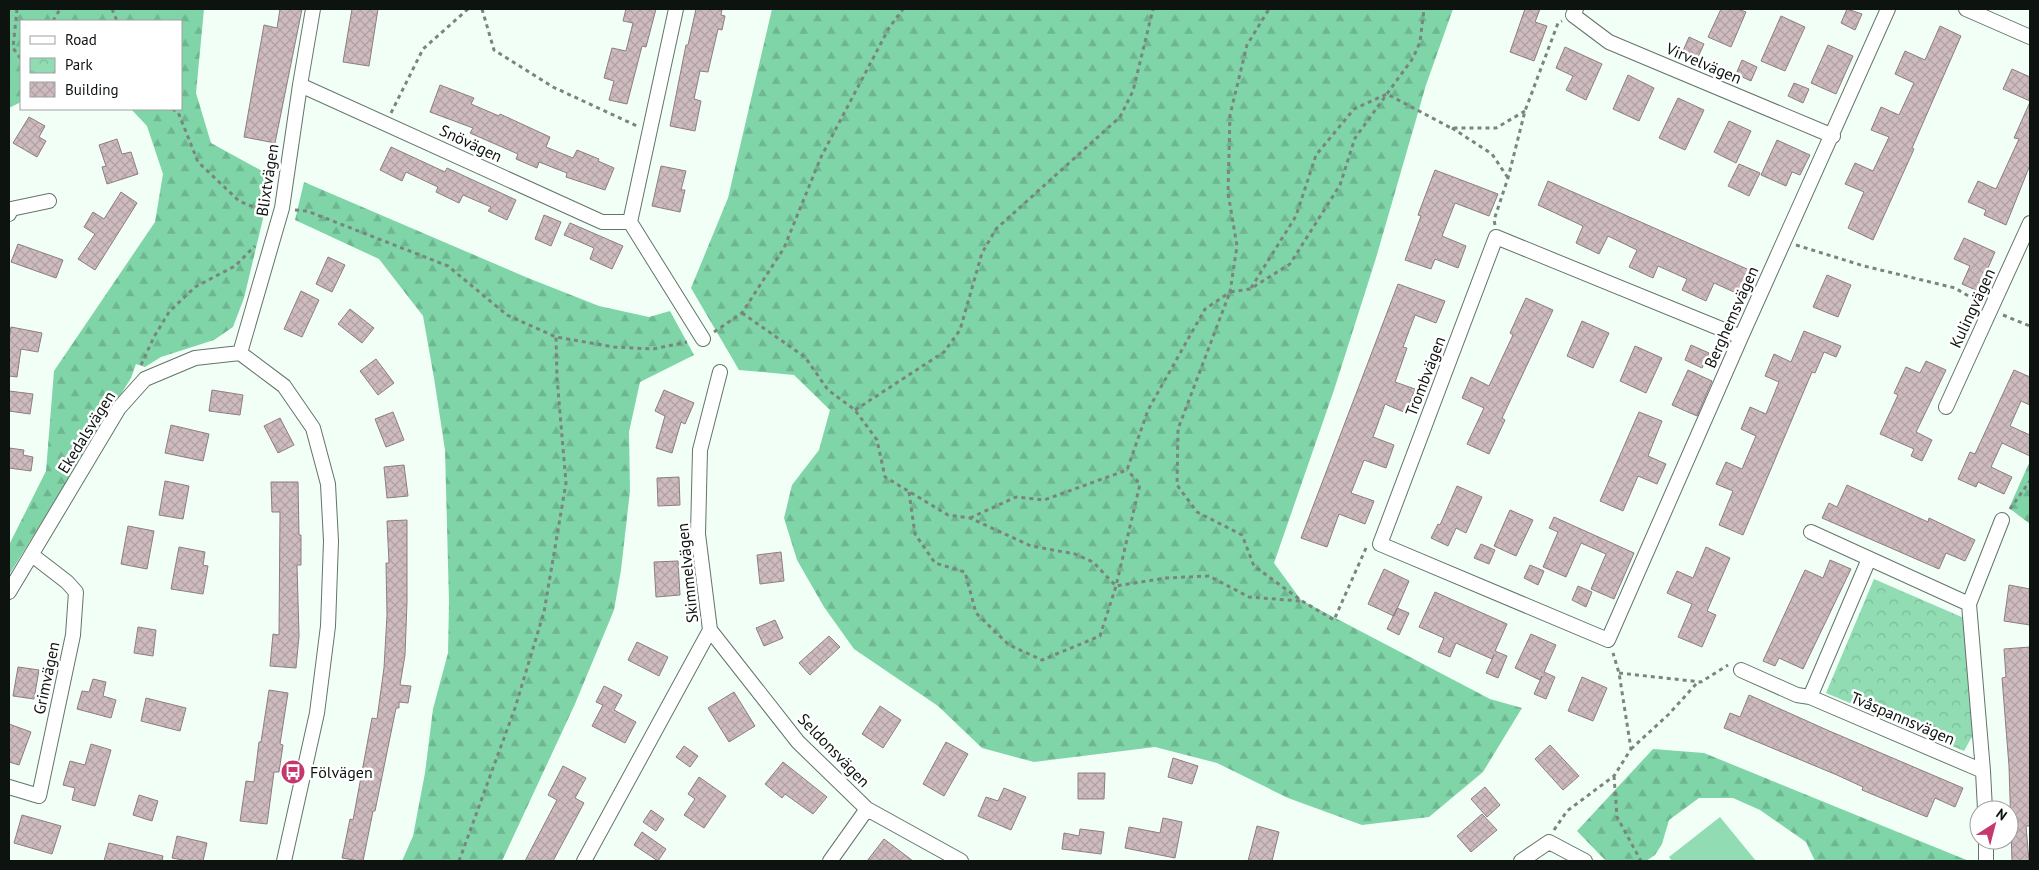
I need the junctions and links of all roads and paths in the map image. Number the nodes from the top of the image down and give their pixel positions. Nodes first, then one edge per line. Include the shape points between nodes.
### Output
1 (17, 9) edge
2 (60, 9) edge
3 (313, 9) edge
4 (468, 9) edge
5 (482, 9) edge
6 (676, 9) edge
7 (903, 9) edge
8 (1153, 9) edge
9 (1269, 9) edge
10 (1424, 9) edge
11 (1888, 9) edge
12 (1966, 9) edge
13 (1575, 12) edge
14 (54, 20) edge
15 (2030, 37) edge
16 (20, 58) edge
17 (300, 85) junction
18 (1387, 94) junction
19 (174, 110) edge
20 (1525, 111) junction
21 (386, 124) junction
22 (1452, 128) junction
23 (649, 132) junction
24 (1833, 136) junction
25 (1508, 178) junction
26 (49, 201) dead end
27 (281, 213) junction
28 (9, 214) edge
29 (630, 222) junction
30 (2030, 224) edge
31 (1496, 237) junction
32 (261, 241) dead end
33 (1784, 242) junction
34 (1250, 289) junction
35 (1230, 292) junction
36 (1991, 310) junction
37 (742, 312) junction
38 (2030, 326) edge
39 (556, 337) junction
40 (1741, 337) junction
41 (703, 339) junction
42 (240, 353) junction
43 (720, 372) dead end
44 (145, 379) junction
45 (1946, 407) dead end
46 (855, 410) junction
47 (1127, 470) junction
48 (2030, 481) edge
49 (908, 491) junction
50 (970, 518) junction
51 (2002, 520) joint
52 (1811, 532) dead end
53 (1380, 544) junction
54 (32, 555) junction
55 (1869, 559) junction
56 (1116, 586) junction
57 (9, 592) edge
58 (1302, 601) junction
59 (1969, 604) junction
60 (710, 630) junction
61 (1608, 640) junction
62 (1741, 670) joint
63 (1619, 674) junction
64 (1698, 682) junction
65 (1810, 697) junction
66 (1630, 750) junction
67 (1983, 771) junction
68 (1614, 776) junction
69 (9, 787) edge
70 (1984, 800) edge
71 (867, 809) junction
72 (1549, 842) junction
73 (284, 861) edge
74 (459, 861) edge
75 (584, 861) edge
76 (830, 861) edge
77 (961, 861) edge
78 (1521, 861) edge
79 (1584, 861) edge
80 (1641, 861) edge

1 - 16 path via 13,48
2 - 14 path
3 - 17 street, Blixtvägen
4 - 21 path via 423,49
5 - 23 path via 494,50 553,87
6 - 23 street
7 - 37 path via 889,28 821,157 784,248
8 - 46 path via 1132,91 1120,117 996,229 982,253 960,330 944,352
9 - 35 path via 1247,45 1230,115 1228,193 1237,246
10 - 18 path via 1420,42 1413,58
11 - 24 street, Berghemsvägen
12 - 15 street
13 - 20 path via 1558,23
13 - 24 street, Virvelvägen via 1609,42
17 - 21 street, Snövägen
17 - 27 street, Blixtvägen
18 - 22 path
18 - 34 path via 1356,138 1340,185 1290,264
18 - 34 path via 1354,109 1316,155 1296,216
19 - 27 path via 178,112 198,162 239,201
20 - 22 path via 1496,128
20 - 25 path
21 - 29 street, Snövägen via 602,222
22 - 25 path via 1492,154
23 - 29 street
24 - 33 street, Berghemsvägen
25 - 31 path via 1494,220
26 - 28 street via 11,209
27 - 39 path via 307,211 448,266 507,315
27 - 42 street, Blixtvägen
29 - 41 street
30 - 36 street, Kulingvägen
31 - 40 street
31 - 53 street, Trombvägen
32 - 44 path via 235,266 196,287 169,312 142,362
33 - 36 path via 1955,288
33 - 40 street, Berghemsvägen
34 - 35 path
35 - 47 path via 1205,309 1148,410
35 - 58 path via 1178,430 1177,485 1197,512 1242,535 1254,566
36 - 38 path
36 - 45 street, Kulingvägen
37 - 41 path
37 - 46 path via 805,357 828,390
39 - 41 path via 614,347 653,349
39 - 74 path via 566,483 544,612 515,708
40 - 61 street, Berghemsvägen
42 - 44 street, Ekedalsvägen via 195,358
42 - 73 street via 284,386 313,428 328,484 331,541 328,626 317,714
43 - 60 street, Skimmelvägen via 700,450 698,534
44 - 54 street, Ekedalsvägen via 119,408
46 - 49 path via 877,440 885,477
47 - 50 path via 1044,500 1016,497
47 - 56 path via 1140,484
48 - 51 path
49 - 50 path via 948,515
49 - 56 path via 915,534 935,563 965,572 976,613 1009,645 1042,660 1100,636
50 - 56 path via 1032,546 1075,554 1093,562
51 - 59 street, Tvåspannsvägen
52 - 55 street
53 - 58 path via 1367,546 1334,620
53 - 61 street
54 - 57 street, Ekedalsvägen
54 - 69 street, Grimvägen via 76,592 73,635 39,796
55 - 59 street
55 - 65 street
56 - 58 path via 1166,578 1209,576 1249,597
59 - 67 street, Tvåspannsvägen
60 - 71 street, Seldonsvägen via 798,742
60 - 75 street, Skimmelvägen
61 - 63 path
62 - 64 path via 1730,664
62 - 65 street, Tvåspannsvägen via 1797,695
63 - 64 path
63 - 66 path
64 - 66 path
65 - 67 street, Tvåspannsvägen
66 - 68 path
67 - 70 street, Tvåspannsvägen
68 - 72 path via 1567,811
68 - 80 path via 1617,817
71 - 76 street
71 - 77 street, Seldonsvägen
72 - 78 street
72 - 79 street

